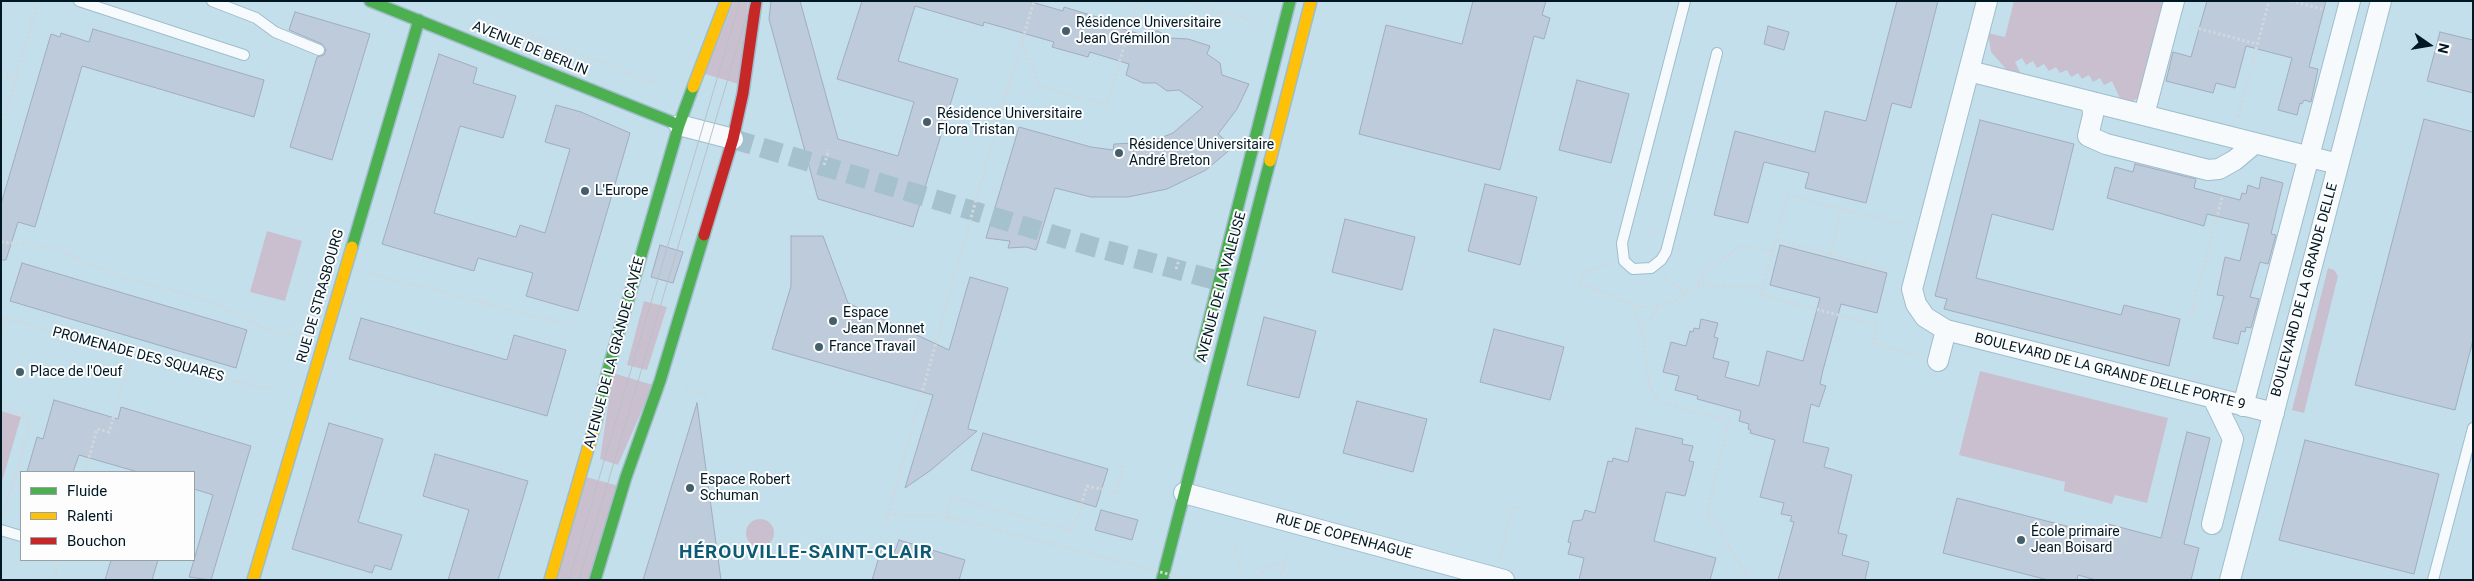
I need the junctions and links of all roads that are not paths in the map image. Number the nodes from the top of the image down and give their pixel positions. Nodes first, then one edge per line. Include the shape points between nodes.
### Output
1 (80, 1) edge
2 (212, 1) edge
3 (370, 1) edge
4 (726, 1) edge
5 (756, 1) edge
6 (1290, 1) edge
7 (1311, 1) edge
8 (1685, 1) edge
9 (1986, 1) edge
10 (2381, 1) edge
11 (2348, 8) edge
12 (2171, 11) edge
13 (418, 20) junction
14 (1284, 29) junction
15 (1303, 34) junction
16 (319, 50) dead end
17 (1717, 53) dead end
18 (244, 56) dead end
19 (1969, 71) junction
20 (2092, 102) junction
21 (2144, 115) junction
22 (679, 125) junction
23 (732, 139) junction
24 (2255, 143) junction
25 (2309, 157) junction
26 (2338, 164) junction
27 (1946, 330) junction
28 (1931, 359) road end
29 (1196, 370) dead end
30 (2213, 398) junction
31 (2244, 406) junction
32 (2274, 413) junction
33 (2473, 428) edge
34 (1180, 487) junction
35 (2212, 524) dead end
36 (1, 530) edge
37 (20, 536) edge
38 (1499, 578) edge
39 (2232, 579) edge
40 (253, 580) edge
41 (550, 580) edge
42 (595, 580) edge
43 (1162, 580) edge
44 (2433, 580) edge

1 - 18 lane
2 - 16 lane via 256,18 275,32
3 - 13 street, AVENUE DE BERLIN
4 - 22 street, AVENUE DE LA GRANDE CAVÉE
5 - 23 street via 743,93
6 - 14 street, AVENUE DE LA VALEUSE
7 - 15 street, AVENUE DE LA VALEUSE
8 - 17 lane via 1622,243 1624,261 1638,270 1654,265 1666,252
9 - 19 street, BOULEVARD DE LA GRANDE DELLE PORTE 9
10 - 26 street, BOULEVARD DE LA GRANDE DELLE
11 - 25 street
12 - 21 street
13 - 22 street, AVENUE DE BERLIN
13 - 40 street, RUE DE STRASBOURG
14 - 15 street
14 - 29 street, AVENUE DE LA VALEUSE
15 - 34 street, AVENUE DE LA VALEUSE
19 - 20 street
19 - 27 street, BOULEVARD DE LA GRANDE DELLE PORTE 9 via 1912,289 1916,304 1925,317
20 - 21 street
20 - 24 street via 2093,115 2088,136 2106,144 2208,170 2227,165
21 - 24 street
22 - 23 street
22 - 41 street, AVENUE DE LA GRANDE CAVÉE
23 - 42 street via 660,381 626,477
24 - 25 street
25 - 26 street
25 - 31 street
26 - 32 street, BOULEVARD DE LA GRANDE DELLE
27 - 28 street
27 - 30 street, BOULEVARD DE LA GRANDE DELLE PORTE 9
30 - 31 street, BOULEVARD DE LA GRANDE DELLE PORTE 9
30 - 35 street via 2233,439
31 - 32 street, BOULEVARD DE LA GRANDE DELLE PORTE 9
32 - 39 street, BOULEVARD DE LA GRANDE DELLE
33 - 44 lane
34 - 38 street, RUE DE COPENHAGUE
34 - 43 street, AVENUE DE LA VALEUSE
36 - 37 lane

